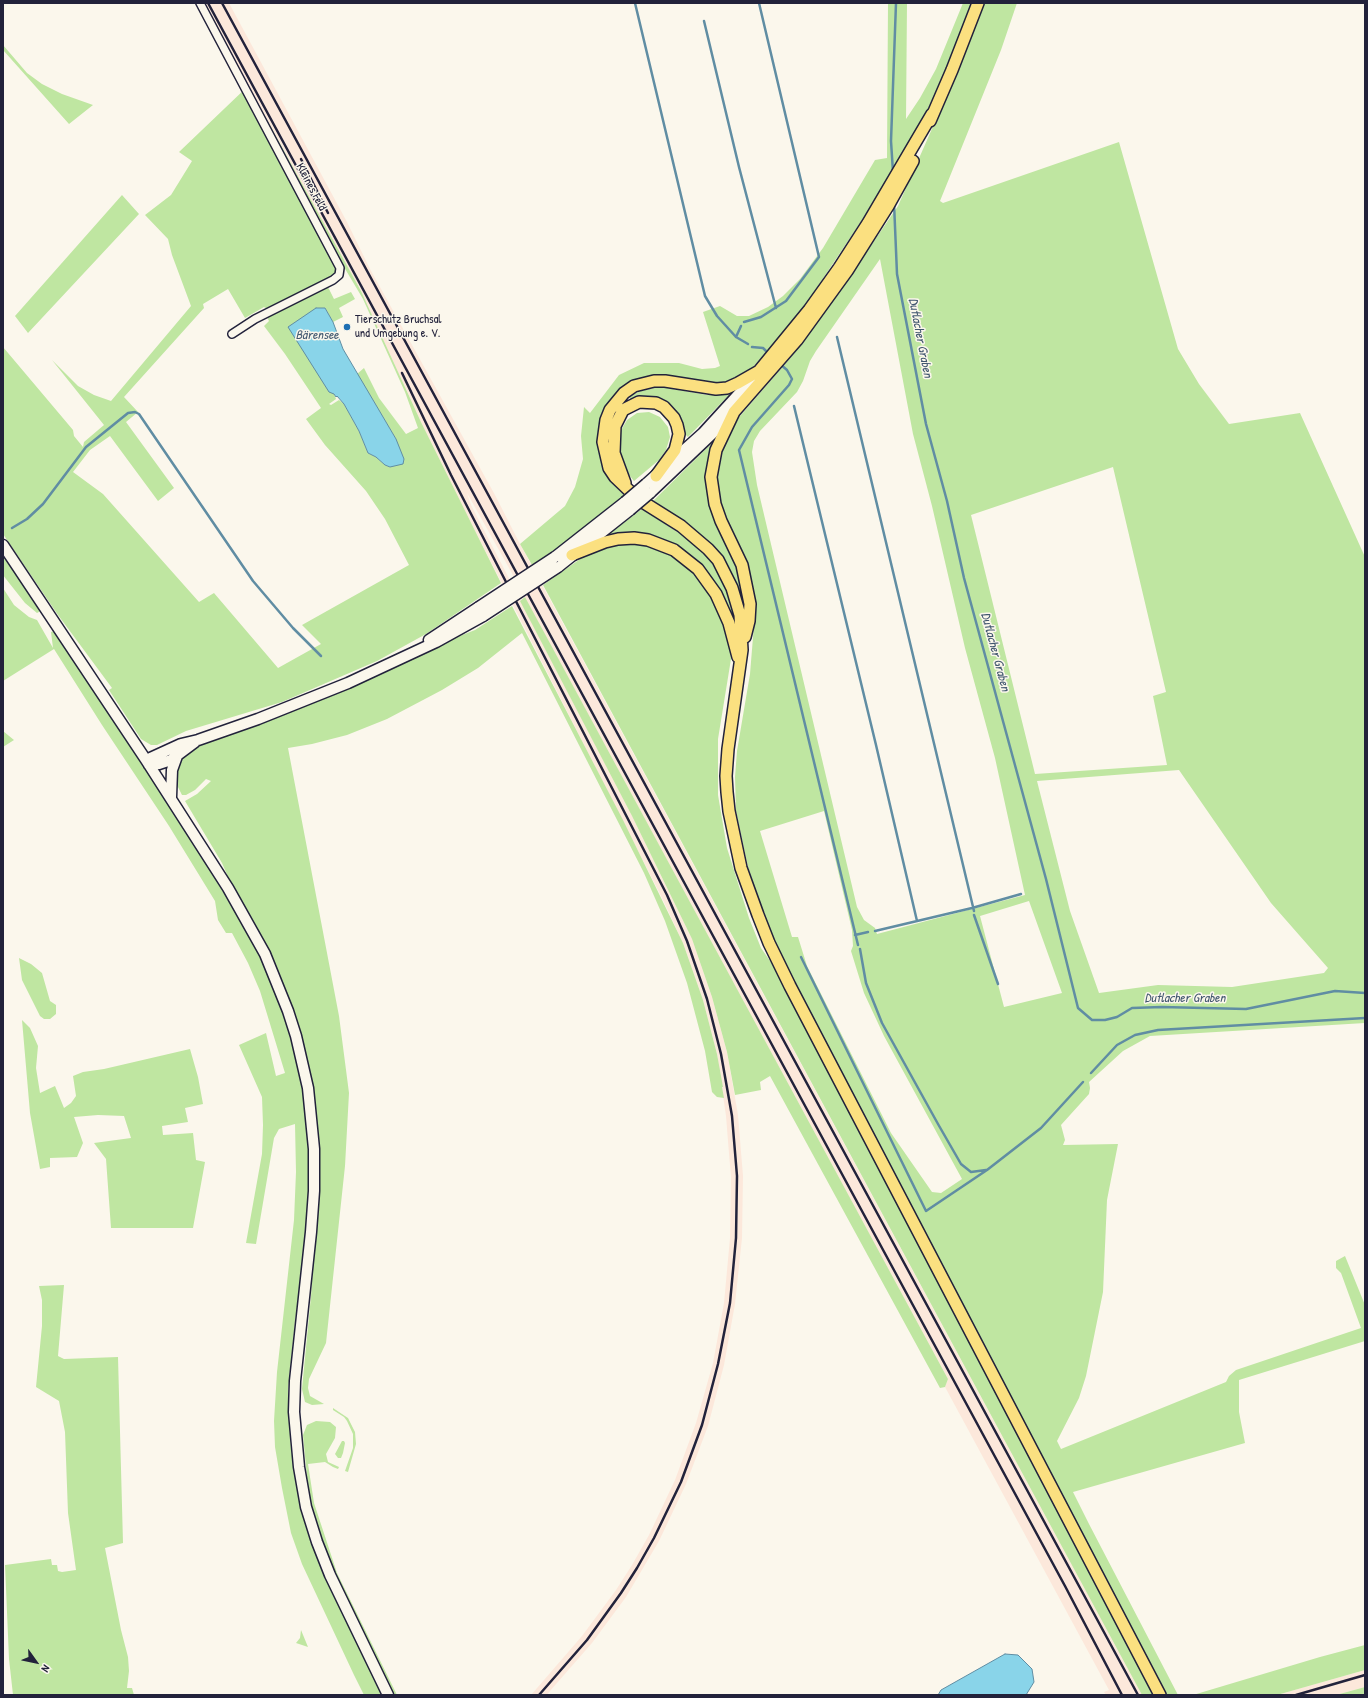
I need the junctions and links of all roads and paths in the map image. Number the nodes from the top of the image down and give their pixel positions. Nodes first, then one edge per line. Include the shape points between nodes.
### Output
1 (200, 3) edge
2 (978, 3) edge
3 (932, 114) junction
4 (232, 334) dead end
5 (793, 338) junction
6 (766, 368) junction
7 (734, 412) junction
8 (656, 476) junction
9 (627, 489) junction
10 (648, 489) junction
11 (628, 506) junction
12 (3, 545) edge
13 (572, 555) junction
14 (556, 562) junction
15 (742, 650) junction
16 (741, 665) junction
17 (198, 740) junction
18 (177, 756) junction
19 (148, 762) junction
20 (171, 797) junction
21 (388, 1695) edge
22 (1160, 1695) edge

1 - 4 street, Kleines Feld via 340,268 339,275 333,280 255,319
2 - 3 main road
3 - 5 main road via 887,191
3 - 5 main road via 918,151 888,206 847,270
5 - 6 main road
6 - 7 main road
6 - 8 main road via 703,433
6 - 9 main road via 727,388 716,389 654,381 634,386 624,393 610,410 604,431 609,468
7 - 10 main road
7 - 15 main road via 716,450 711,477 715,504 742,565 747,584 749,621
8 - 9 main road via 675,450 679,434 674,418 664,407 656,403 640,402 623,410 615,426 614,453
8 - 10 main road
9 - 15 main road via 695,537 718,560 737,602
10 - 11 main road, bridge
11 - 13 main road
11 - 14 main road
12 - 19 main road
13 - 14 main road
13 - 16 main road via 605,542 634,538 658,543 681,554 698,568 716,594 729,623
14 - 17 main road, bridge via 436,642 299,704
15 - 16 main road
16 - 22 main road via 728,749 727,792 741,868 769,944
17 - 18 main road
17 - 19 main road via 181,744
18 - 19 main road via 163,763
18 - 20 main road via 172,770
19 - 20 main road
20 - 21 main road via 228,888 265,954 288,1011 302,1062 311,1109 314,1167 311,1232 295,1381 294,1412 299,1467 306,1507 317,1542 330,1575

